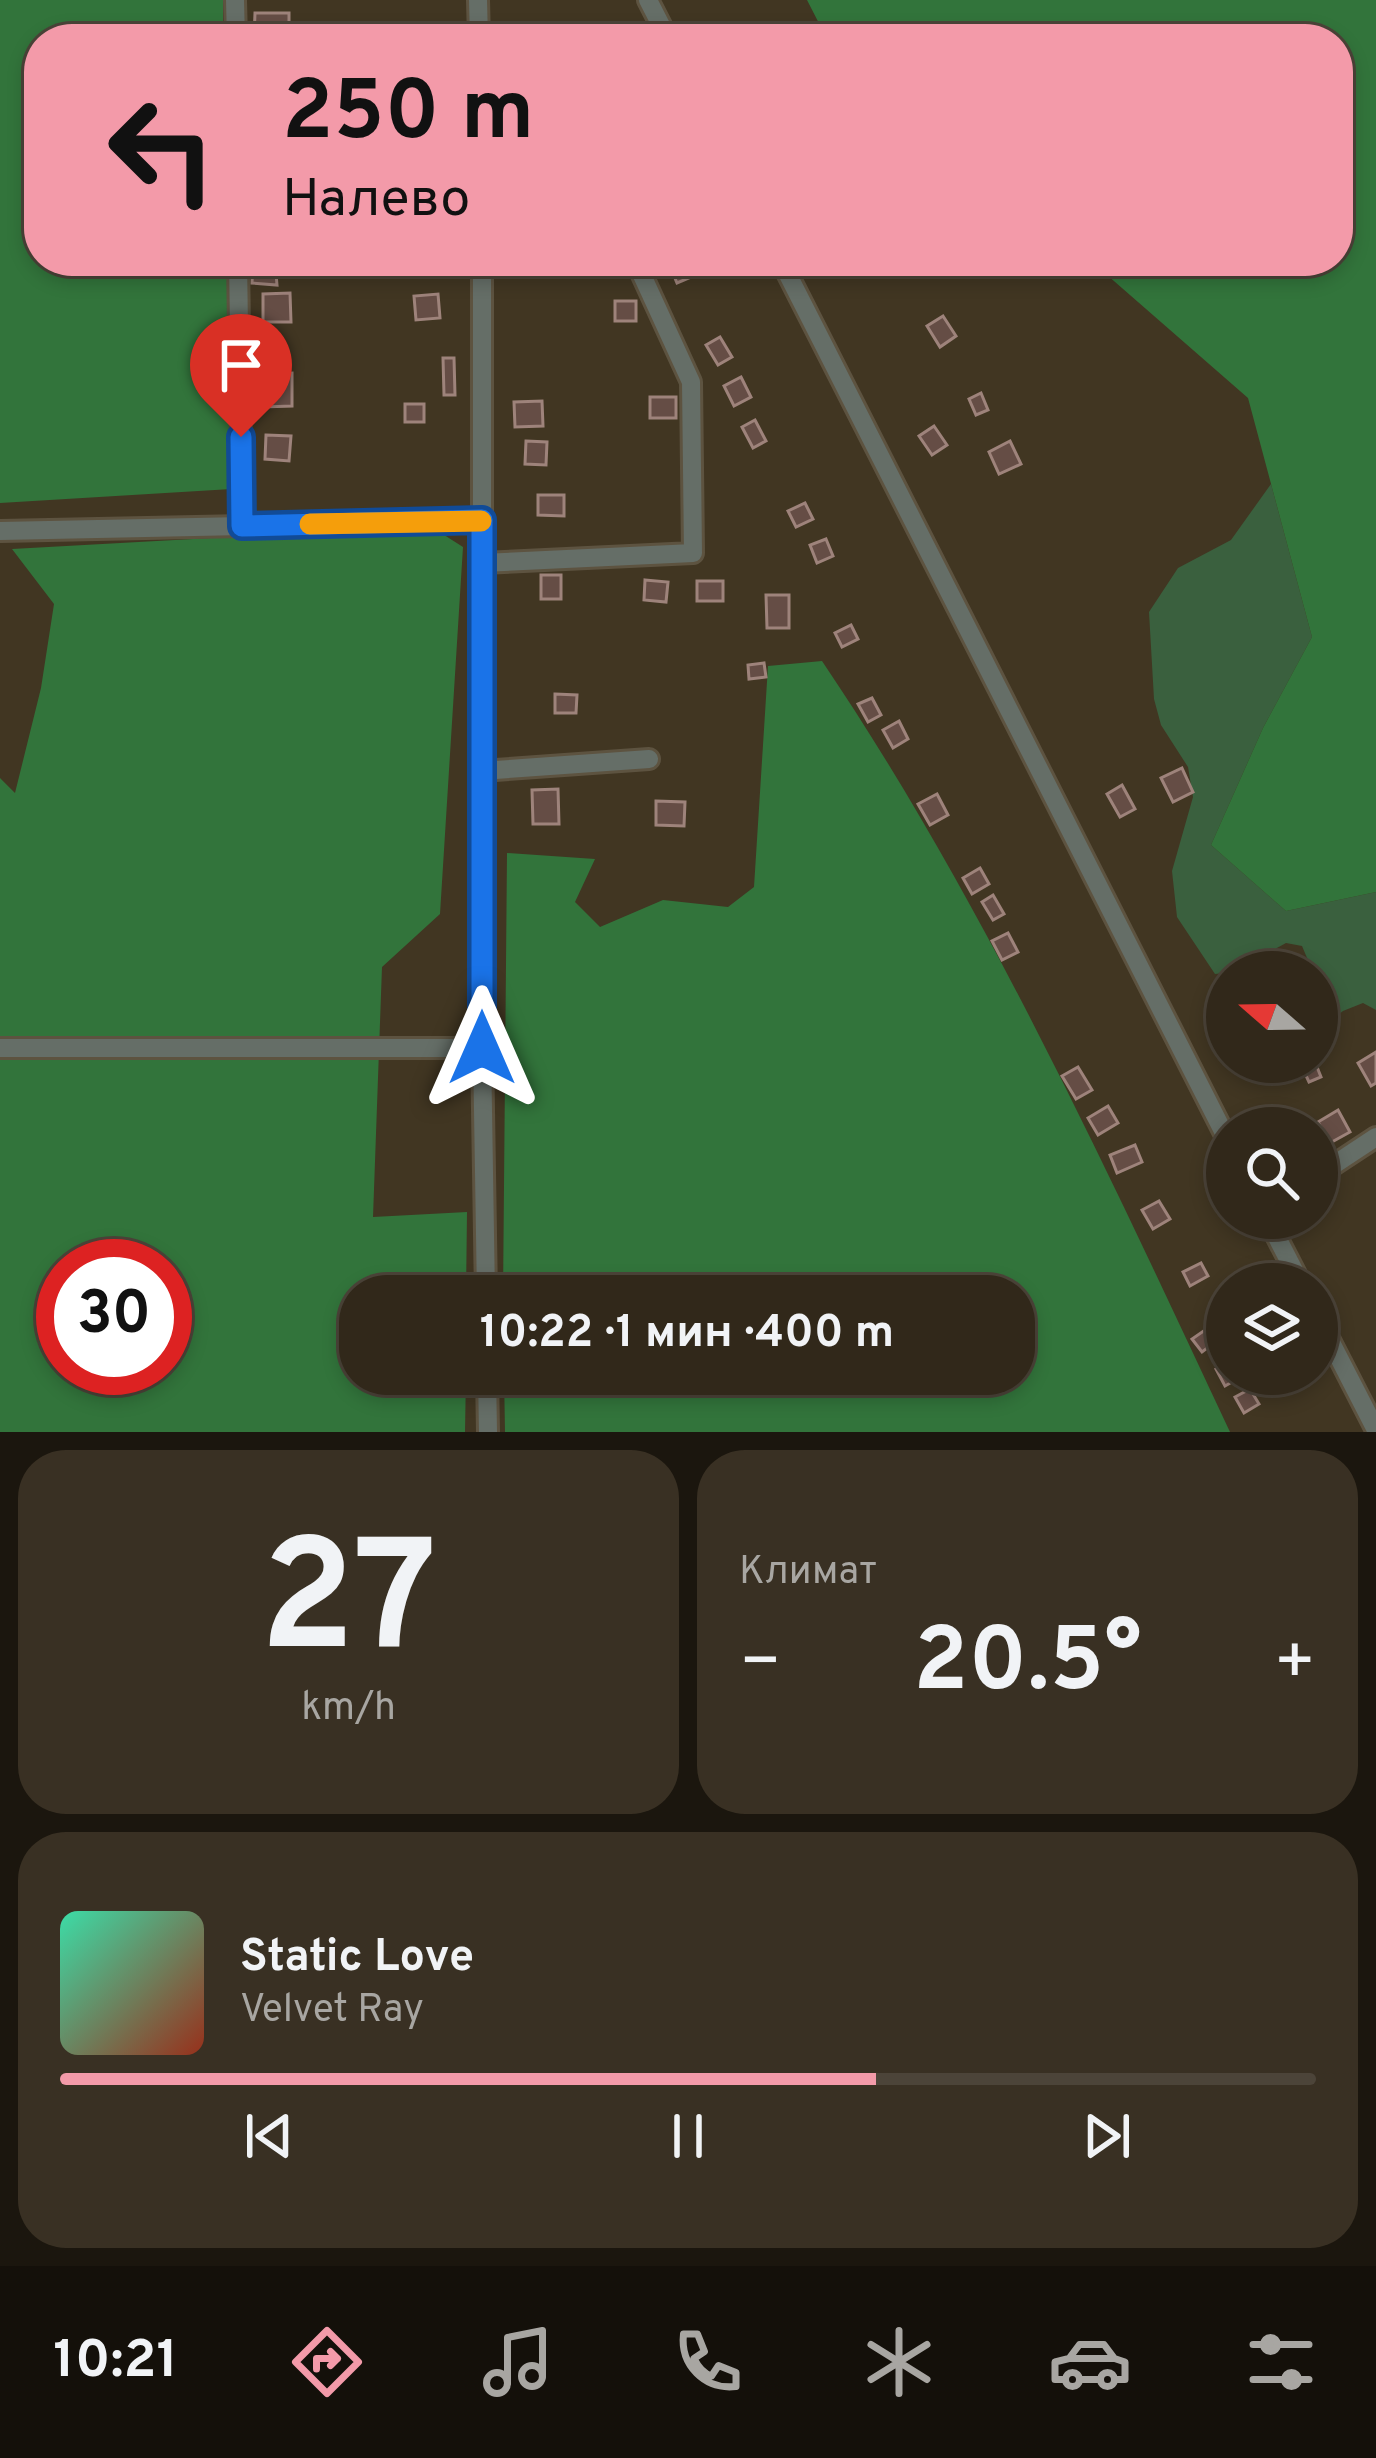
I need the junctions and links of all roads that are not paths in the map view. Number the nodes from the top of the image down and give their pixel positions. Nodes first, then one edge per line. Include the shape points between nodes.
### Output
1 (238, 276) edge
2 (482, 276) edge
3 (642, 276) edge
4 (789, 276) edge
5 (482, 520) junction
6 (242, 526) junction
7 (0, 531) edge
8 (482, 563) junction
9 (649, 759) dead end
10 (481, 771) junction
11 (0, 1048) edge
12 (482, 1048) junction
13 (1211, 1107) edge
14 (1376, 1137) edge
15 (1338, 1162) edge
16 (486, 1275) edge
17 (1338, 1356) edge
18 (487, 1395) edge
19 (1376, 1430) edge
20 (488, 1432) edge

1 - 6 street
2 - 5 street
3 - 8 street via 691,382 693,553
4 - 13 street
5 - 6 street
5 - 8 street
6 - 7 street
8 - 10 street
9 - 10 street
10 - 12 street
11 - 12 street
12 - 16 street
14 - 15 street
17 - 19 street
18 - 20 street

